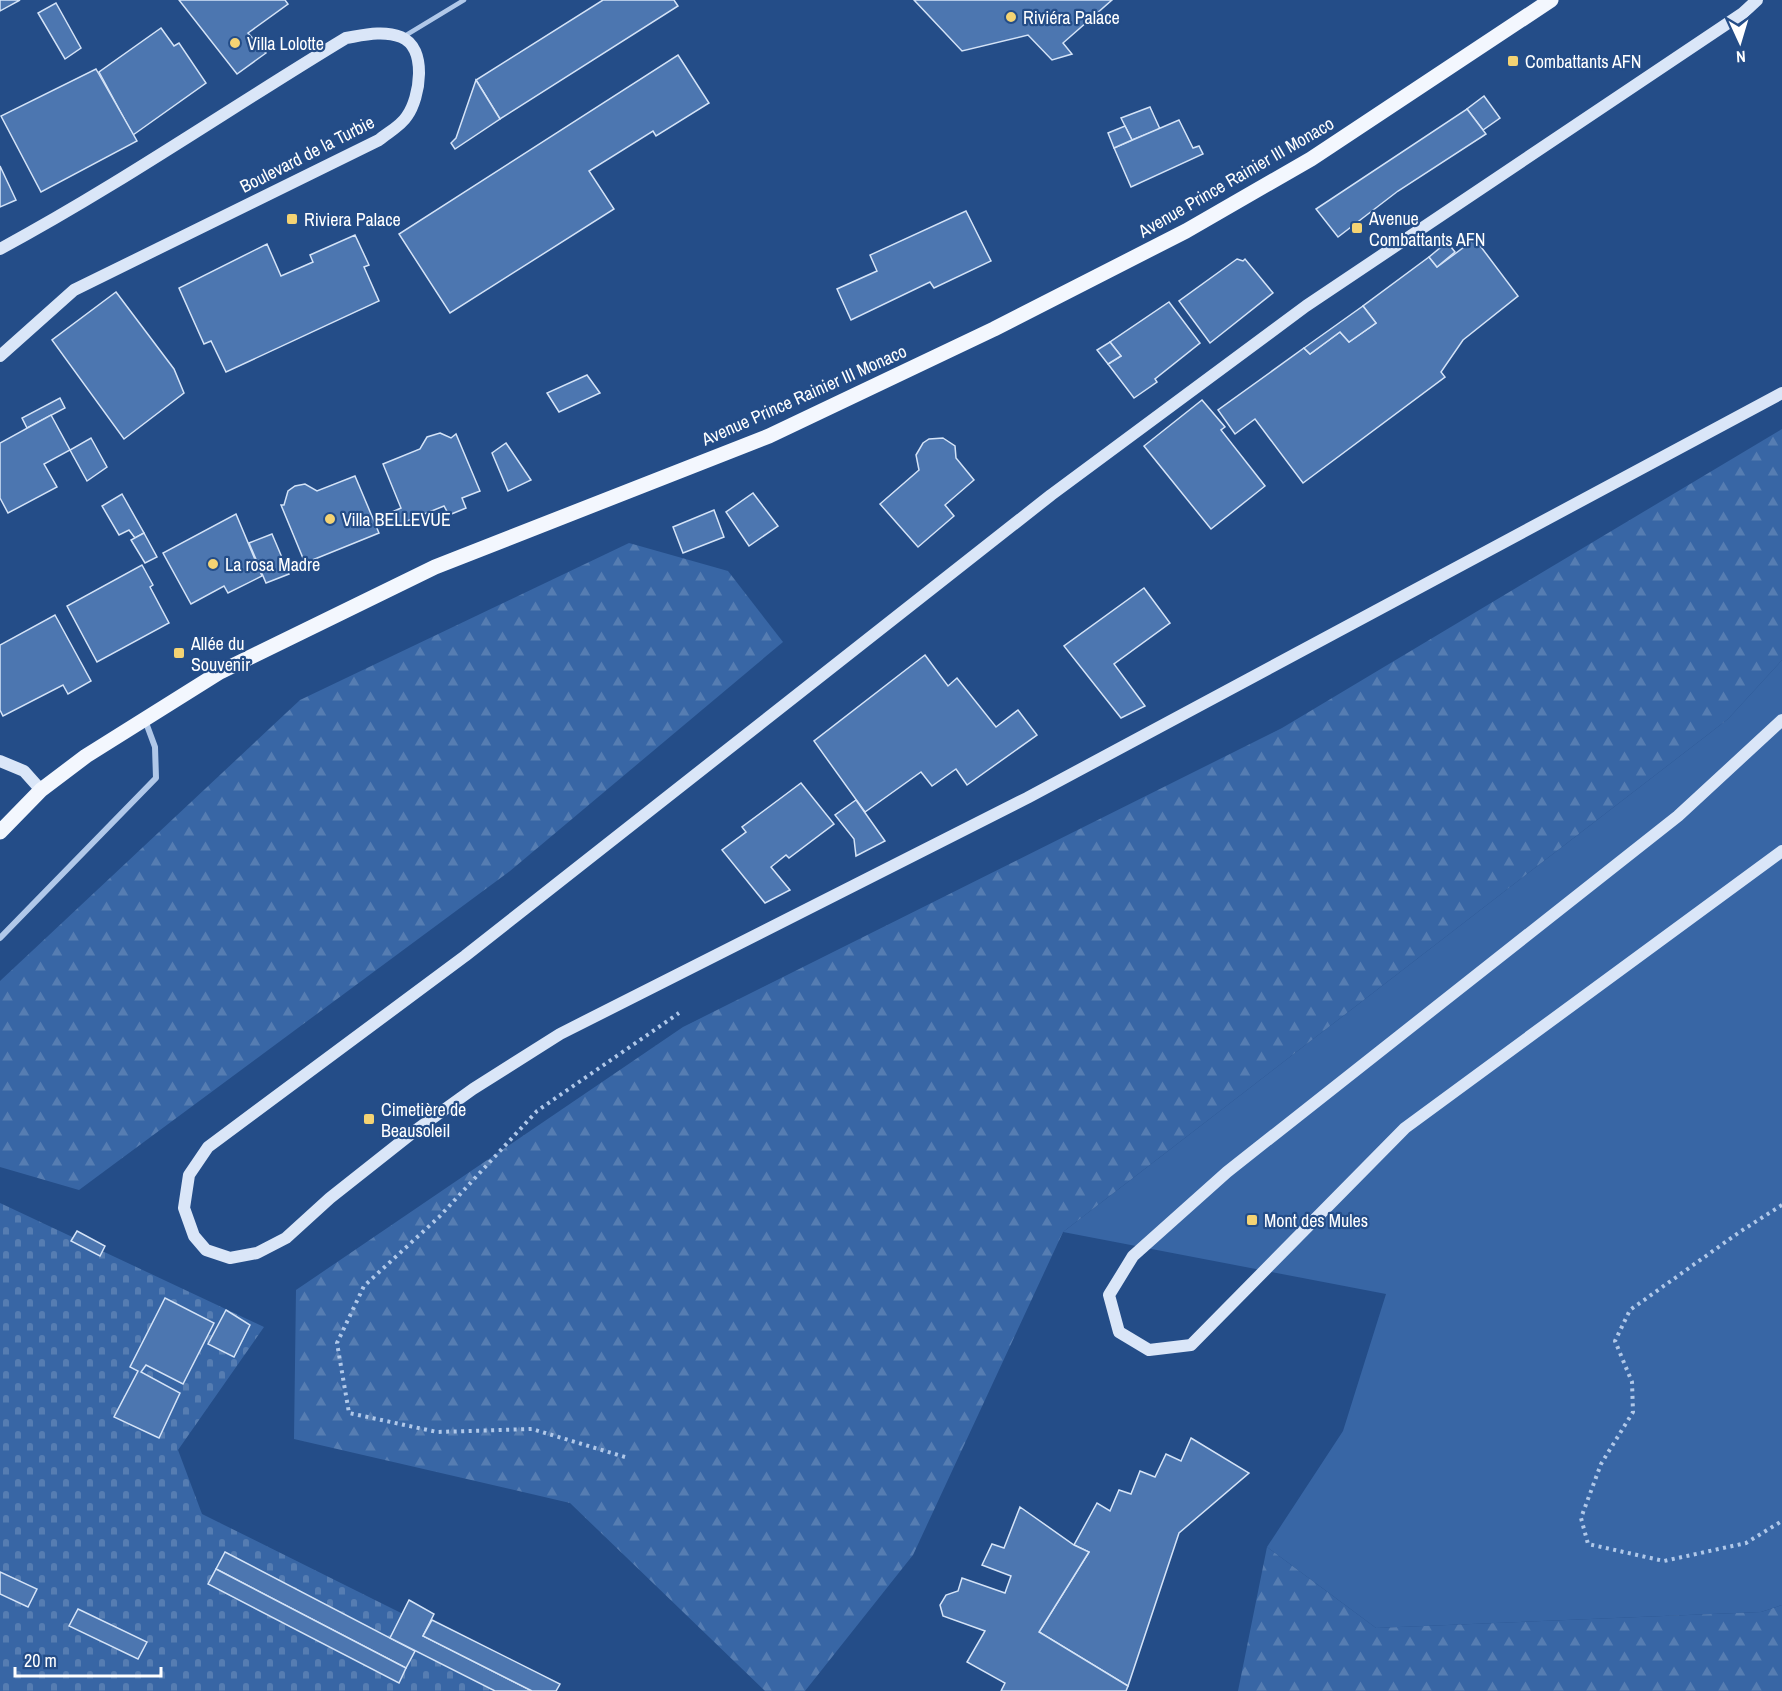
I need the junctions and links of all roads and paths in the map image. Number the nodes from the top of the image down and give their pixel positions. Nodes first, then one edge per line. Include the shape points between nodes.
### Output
1 (464, 0) edge
2 (1551, 0) edge
3 (1748, 0) edge
4 (1757, 0) edge
5 (1743, 13) junction
6 (403, 37) junction
7 (0, 249) edge
8 (0, 356) edge
9 (1782, 393) edge
10 (145, 719) junction
11 (1782, 720) edge
12 (0, 761) edge
13 (41, 790) junction
14 (0, 832) edge
15 (1782, 851) edge
16 (0, 938) edge
17 (682, 1011) dead end
18 (1782, 1205) edge
19 (625, 1457) dead end
20 (1782, 1521) edge

1 - 6 lane
2 - 10 main road, Avenue Prince Rainier III Monaco via 1311,159 1186,231 994,329 769,436 435,567 220,672
3 - 5 street
4 - 5 street
5 - 9 street via 1306,306 1051,495 465,956 208,1147 189,1175 184,1208 194,1236 206,1250 230,1258 257,1253 286,1238 416,1130 560,1034 1027,798
6 - 7 street via 376,33 346,38 177,146
6 - 8 street, Boulevard de la Turbie via 414,50 418,64 417,94 406,117 379,140 74,290
10 - 13 main road, Avenue Prince Rainier III Monaco
10 - 16 street via 155,747 156,778
11 - 15 street via 1678,816 1227,1172 1133,1256 1109,1295 1119,1332 1149,1350 1191,1345 1405,1128
12 - 13 street via 24,771
13 - 14 main road, Avenue Prince Rainier III Monaco
17 - 19 path via 537,1111 439,1217 364,1286 337,1343 349,1413 437,1432 532,1429
18 - 20 path via 1630,1310 1615,1341 1632,1382 1633,1412 1601,1464 1581,1518 1588,1544 1664,1561 1746,1543

